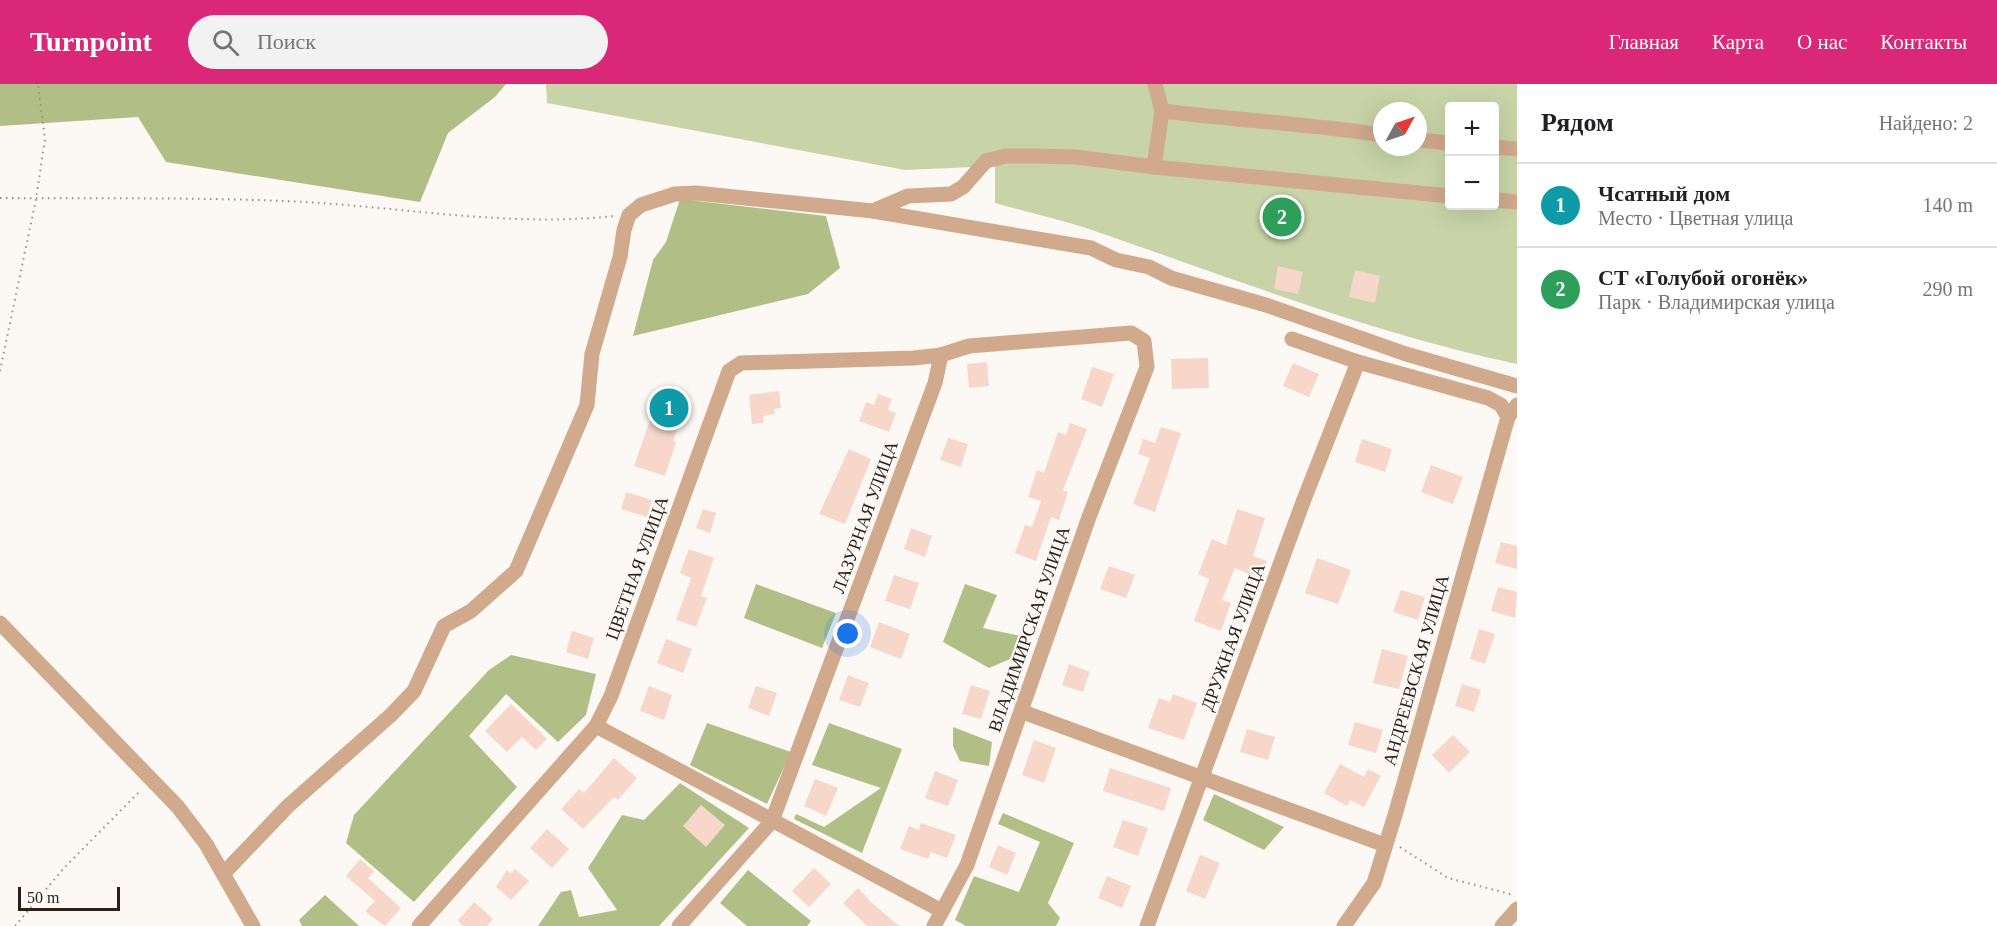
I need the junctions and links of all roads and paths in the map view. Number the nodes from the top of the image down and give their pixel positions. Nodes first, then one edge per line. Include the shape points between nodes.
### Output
1 (38, 84) edge
2 (1155, 84) edge
3 (1162, 111) junction
4 (1373, 134) edge
5 (1427, 141) edge
6 (1445, 143) edge
7 (1499, 147) edge
8 (1517, 149) edge
9 (1154, 167) junction
10 (1445, 196) edge
11 (0, 198) edge
12 (36, 199) junction
13 (1499, 200) edge
14 (1517, 202) edge
15 (873, 211) junction
16 (629, 215) junction
17 (1292, 339) dead end
18 (1406, 354) junction
19 (941, 355) junction
20 (1358, 362) junction
21 (0, 370) edge
22 (1401, 374) junction
23 (1517, 386) edge
24 (1513, 411) edge
25 (0, 623) edge
26 (1023, 712) junction
27 (596, 726) junction
28 (152, 779) junction
29 (1201, 779) junction
30 (772, 821) junction
31 (1385, 845) junction
32 (224, 873) junction
33 (1517, 896) edge
34 (1517, 909) edge
35 (942, 911) junction
36 (15, 926) edge
37 (254, 926) edge
38 (418, 926) edge
39 (679, 926) edge
40 (934, 926) edge
41 (1148, 926) edge
42 (1344, 926) edge
43 (1502, 926) edge

1 - 12 path via 45,139
2 - 3 street
3 - 4 street
3 - 9 street
5 - 6 street
7 - 8 street
9 - 10 street
9 - 15 street via 1076,157 1006,156 986,161 963,187 951,194 908,196
11 - 12 path
12 - 16 path via 283,201 575,220
12 - 21 path
13 - 14 street
15 - 16 street via 696,193 675,194 641,205
15 - 18 street via 1091,248 1116,260 1266,304
16 - 32 street via 621,257 592,354 587,405 516,572 471,611 444,626 414,691 288,806
17 - 20 street
18 - 22 street
18 - 23 street
19 - 26 street, ВЛАДИМИРСКАЯ УЛИЦА via 969,346 1131,333 1144,341 1148,367 1089,517
19 - 27 street, ЦВЕТНАЯ УЛИЦА via 741,363 729,371 611,696
19 - 30 street, ЛАЗУРНАЯ УЛИЦА via 935,383
20 - 22 street
20 - 29 street, ДРУЖНАЯ УЛИЦА
22 - 24 street via 1488,398
24 - 31 street, АНДРЕЕВСКАЯ УЛИЦА
25 - 28 street
26 - 29 street
26 - 35 street, ВЛАДИМИРСКАЯ УЛИЦА via 967,865
27 - 30 street
27 - 38 street, ЦВЕТНАЯ УЛИЦА
28 - 32 street via 178,807
28 - 36 path via 100,830
29 - 31 street
29 - 41 street, ДРУЖНАЯ УЛИЦА
30 - 35 street
30 - 39 street, ЛАЗУРНАЯ УЛИЦА
31 - 33 path via 1403,847 1448,878
31 - 42 street, АНДРЕЕВСКАЯ УЛИЦА via 1374,883
32 - 37 street
34 - 43 street
35 - 40 street, ВЛАДИМИРСКАЯ УЛИЦА

